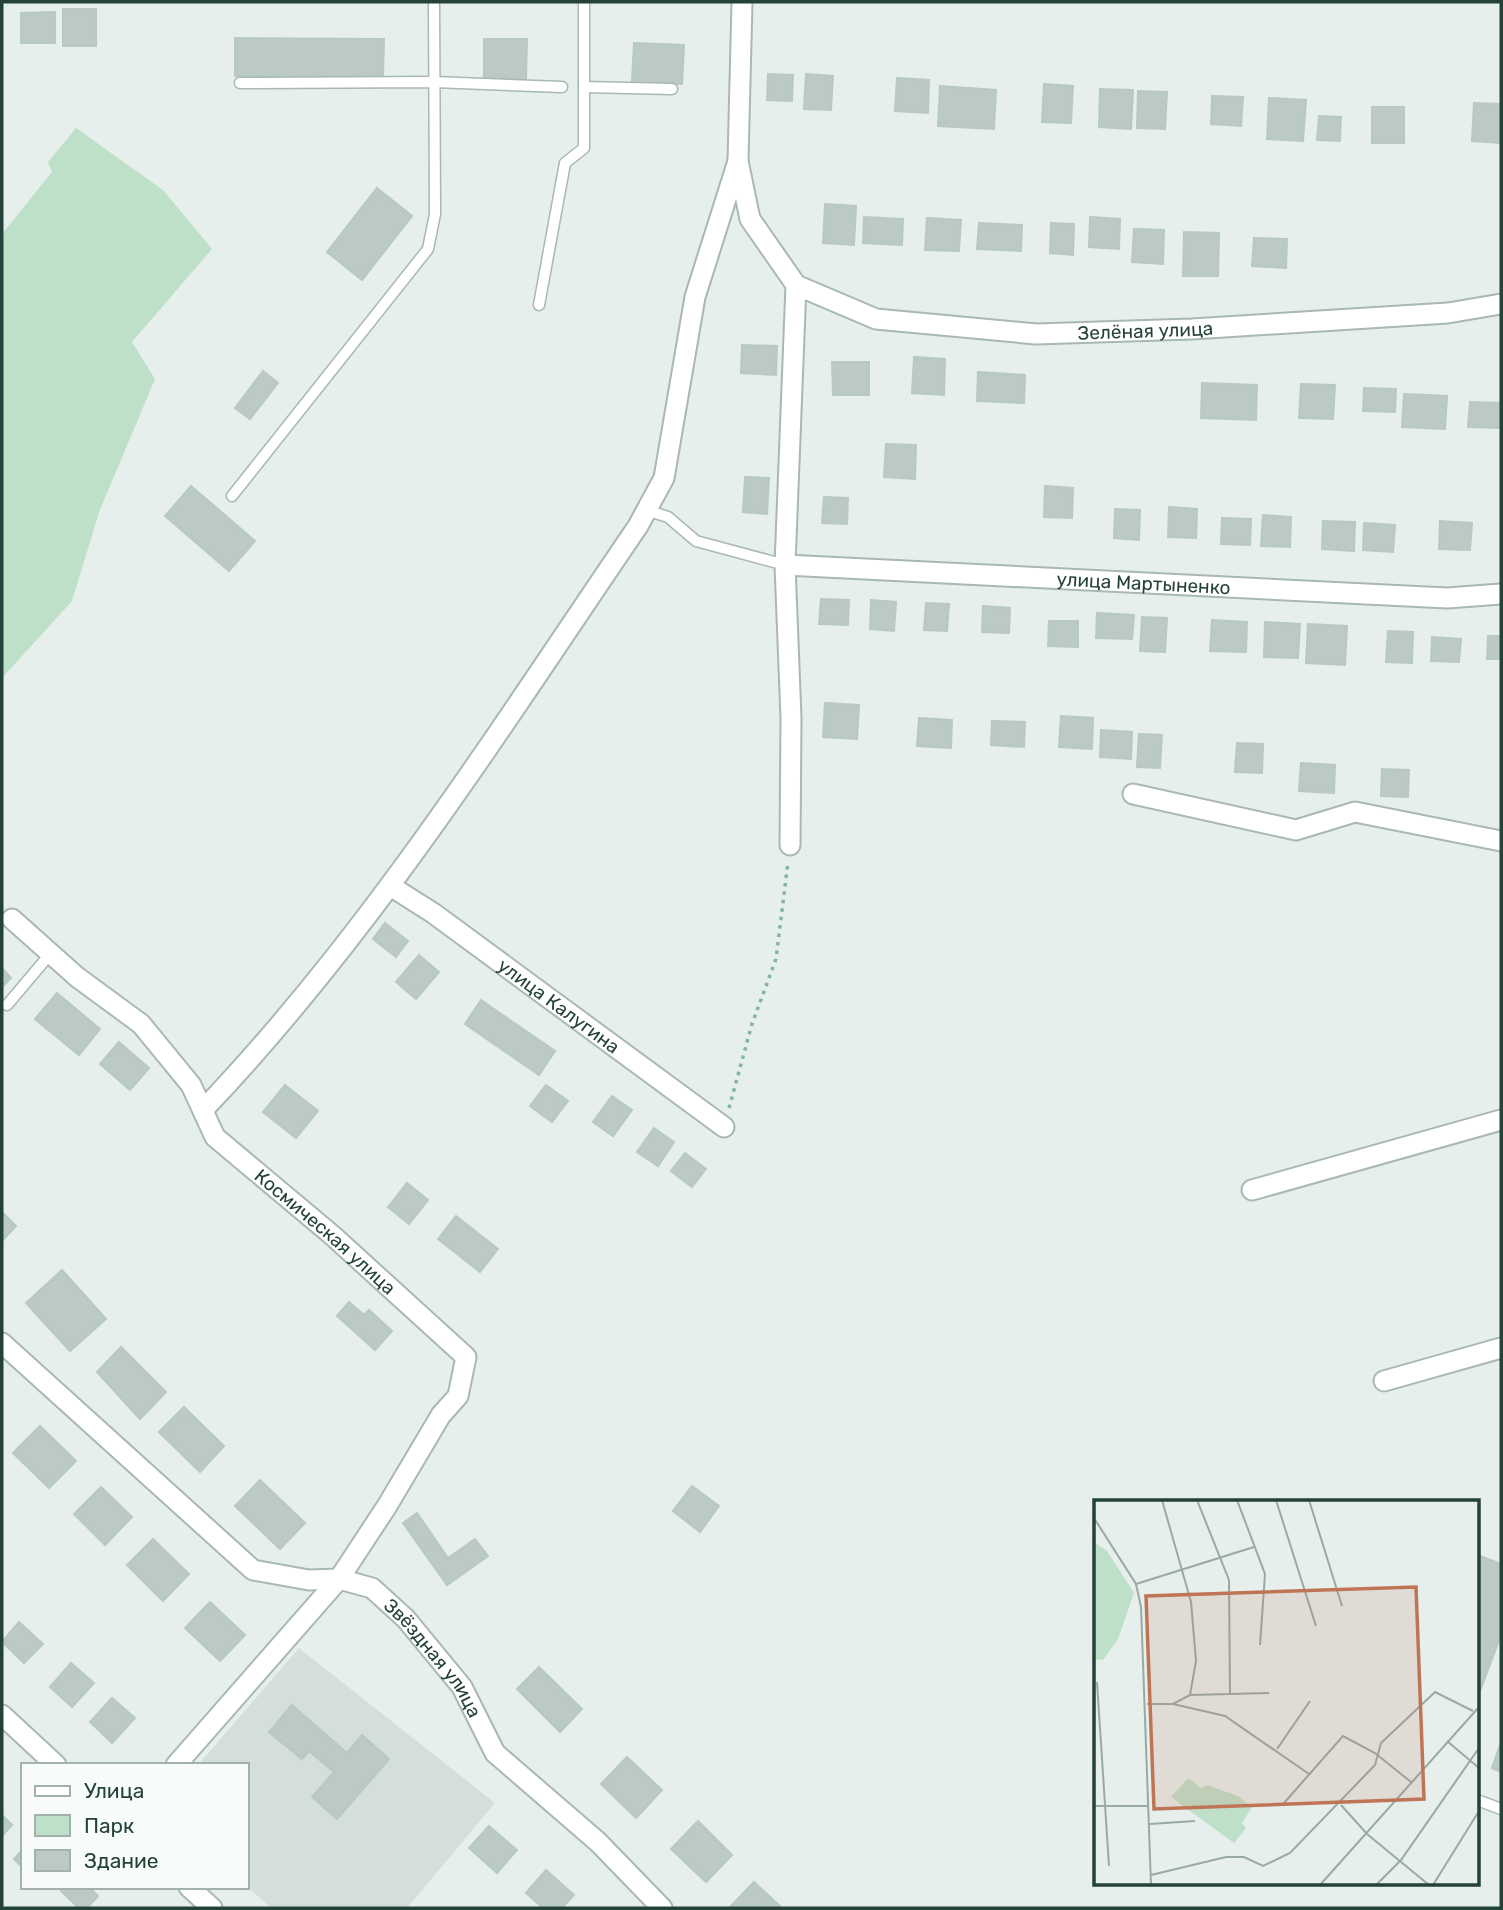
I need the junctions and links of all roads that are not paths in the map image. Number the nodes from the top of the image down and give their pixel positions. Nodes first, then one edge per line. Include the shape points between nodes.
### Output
1 (434, 2) edge
2 (584, 2) edge
3 (742, 2) edge
4 (435, 82) junction
5 (240, 83) dead end
6 (562, 87) dead end
7 (584, 87) junction
8 (672, 89) dead end
9 (738, 161) junction
10 (796, 285) junction
11 (1501, 304) edge
12 (539, 305) dead end
13 (232, 496) dead end
14 (646, 510) junction
15 (785, 565) junction
16 (1501, 594) edge
17 (1133, 794) dead end
18 (1501, 841) edge
19 (790, 845) road end
20 (391, 887) junction
21 (12, 919) dead end
22 (51, 953) junction
23 (7, 1004) dead end
24 (203, 1110) junction
25 (1501, 1120) edge
26 (724, 1127) road end
27 (1252, 1190) dead end
28 (2, 1343) edge
29 (1501, 1348) edge
30 (1384, 1381) dead end
31 (339, 1579) junction
32 (2, 1715) edge
33 (54, 1763) edge
34 (178, 1763) edge
35 (1478, 1800) edge
36 (1501, 1809) edge
37 (191, 1889) edge
38 (212, 1908) edge
39 (662, 1908) edge

1 - 4 lane
2 - 7 lane
3 - 9 street
4 - 5 lane
4 - 6 lane
4 - 13 lane via 435,214 428,249
7 - 8 lane
7 - 12 lane via 584,148 565,163
9 - 10 street via 750,219
9 - 14 street via 695,297 664,478
10 - 11 street, Зелёная улица via 876,319 1036,334 1422,315
10 - 15 street
14 - 15 lane via 668,517 696,541
14 - 20 street
15 - 16 street, улица Мартыненко via 1447,598
15 - 19 street
17 - 18 street via 1296,830 1355,812
20 - 24 street via 252,1059
20 - 26 street, улица Калугина
21 - 22 street, Космическая улица
22 - 23 lane
22 - 24 street, Космическая улица via 141,1024 191,1085
24 - 31 street, Космическая улица via 215,1137 466,1357 458,1396 441,1415
25 - 27 street
28 - 31 street, Звёздная улица via 253,1570 309,1580
29 - 30 street
31 - 34 street
31 - 39 street, Звёздная улица via 372,1588 406,1619 462,1687 495,1753 598,1842
32 - 33 street
35 - 36 lane
37 - 38 street

